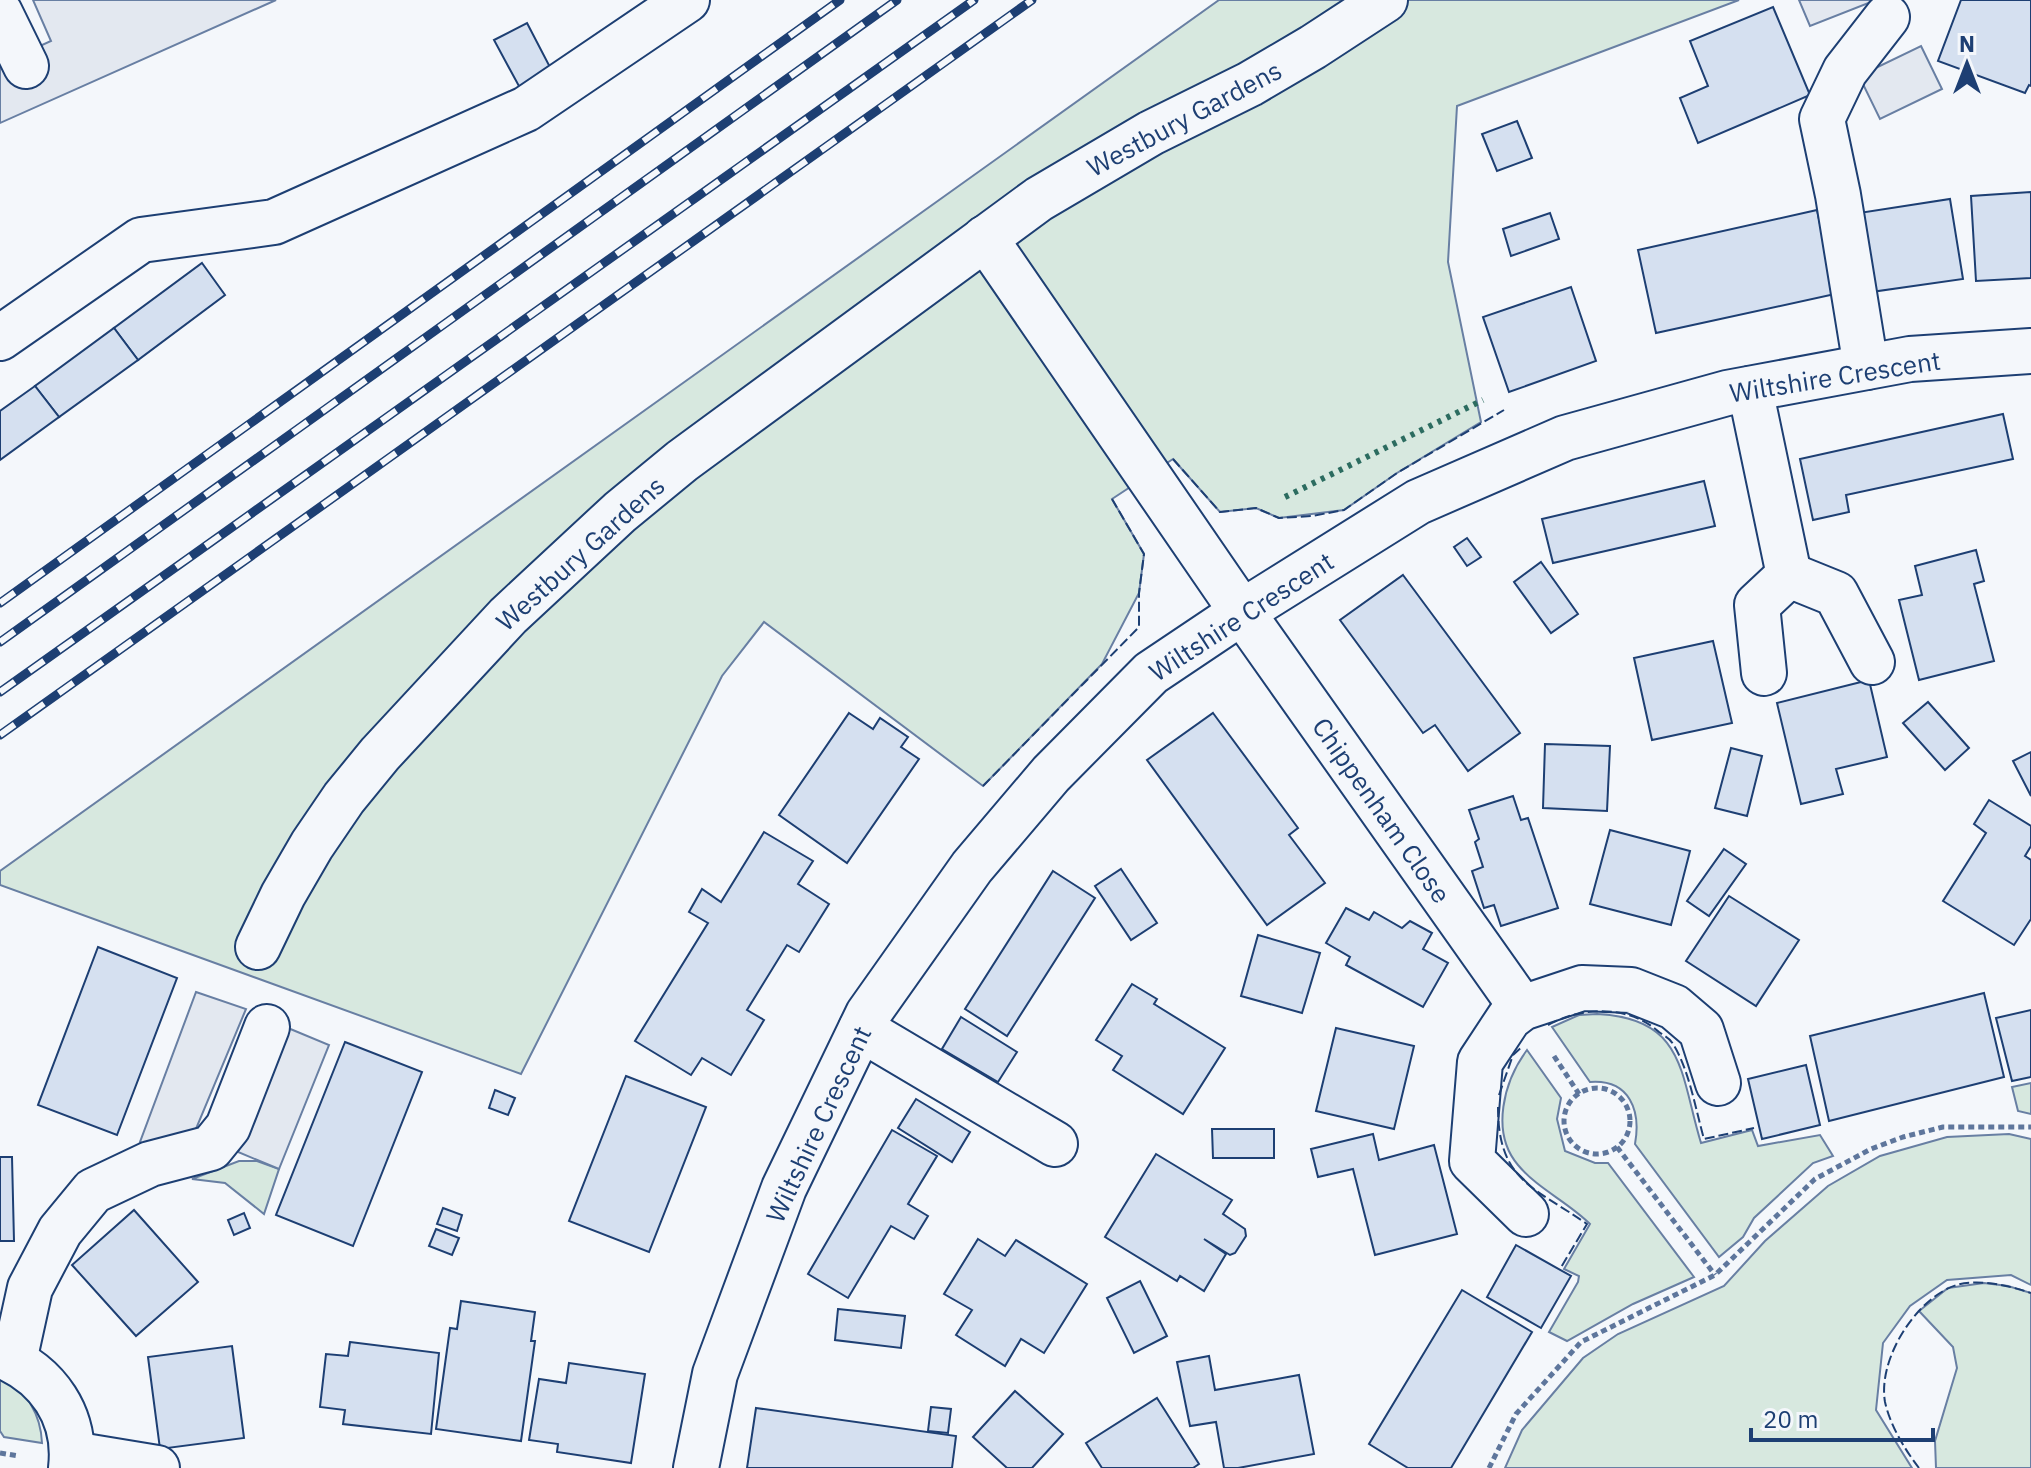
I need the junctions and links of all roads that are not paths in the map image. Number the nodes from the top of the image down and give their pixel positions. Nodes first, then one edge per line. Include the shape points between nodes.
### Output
1 (687, 0) edge
2 (1385, 0) edge
3 (0, 13) edge
4 (1887, 17) dead end
5 (26, 66) dead end
6 (985, 238) junction
7 (0, 338) edge
8 (2031, 351) edge
9 (1866, 367) junction
10 (1750, 389) junction
11 (1789, 575) junction
12 (1242, 612) junction
13 (1872, 662) dead end
14 (1764, 673) dead end
15 (258, 947) dead end
16 (1522, 1008) junction
17 (267, 1027) dead end
18 (861, 1029) junction
19 (1718, 1083) dead end
20 (1055, 1144) dead end
21 (1526, 1214) dead end
22 (7, 1358) edge
23 (72, 1461) edge
24 (157, 1468) edge
25 (696, 1468) edge

1 - 7 street via 526,109 274,222 141,240
2 - 6 street, Westbury Gardens via 1250,84 1094,164
3 - 5 street
4 - 9 street via 1845,71 1822,119
6 - 12 street
6 - 15 street, Westbury Gardens via 682,461 529,595 344,798 290,882
8 - 9 street, Wiltshire Crescent
9 - 10 street, Wiltshire Crescent
10 - 11 street
10 - 12 street, Wiltshire Crescent via 1565,438 1418,502
11 - 13 street via 1836,594
11 - 14 street via 1757,605
12 - 16 street, Chippenham Close
12 - 18 street, Wiltshire Crescent via 1151,673 1051,774 972,867
16 - 19 street via 1582,988 1631,990 1674,1007 1701,1030
16 - 21 street via 1509,1018 1480,1062 1472,1161
17 - 22 street via 228,1127 211,1148 150,1164 93,1191 60,1231 30,1288
18 - 20 street
18 - 25 street, Wiltshire Crescent via 784,1188 715,1374
22 - 23 street via 30,1370 57,1398 71,1435
23 - 24 street

